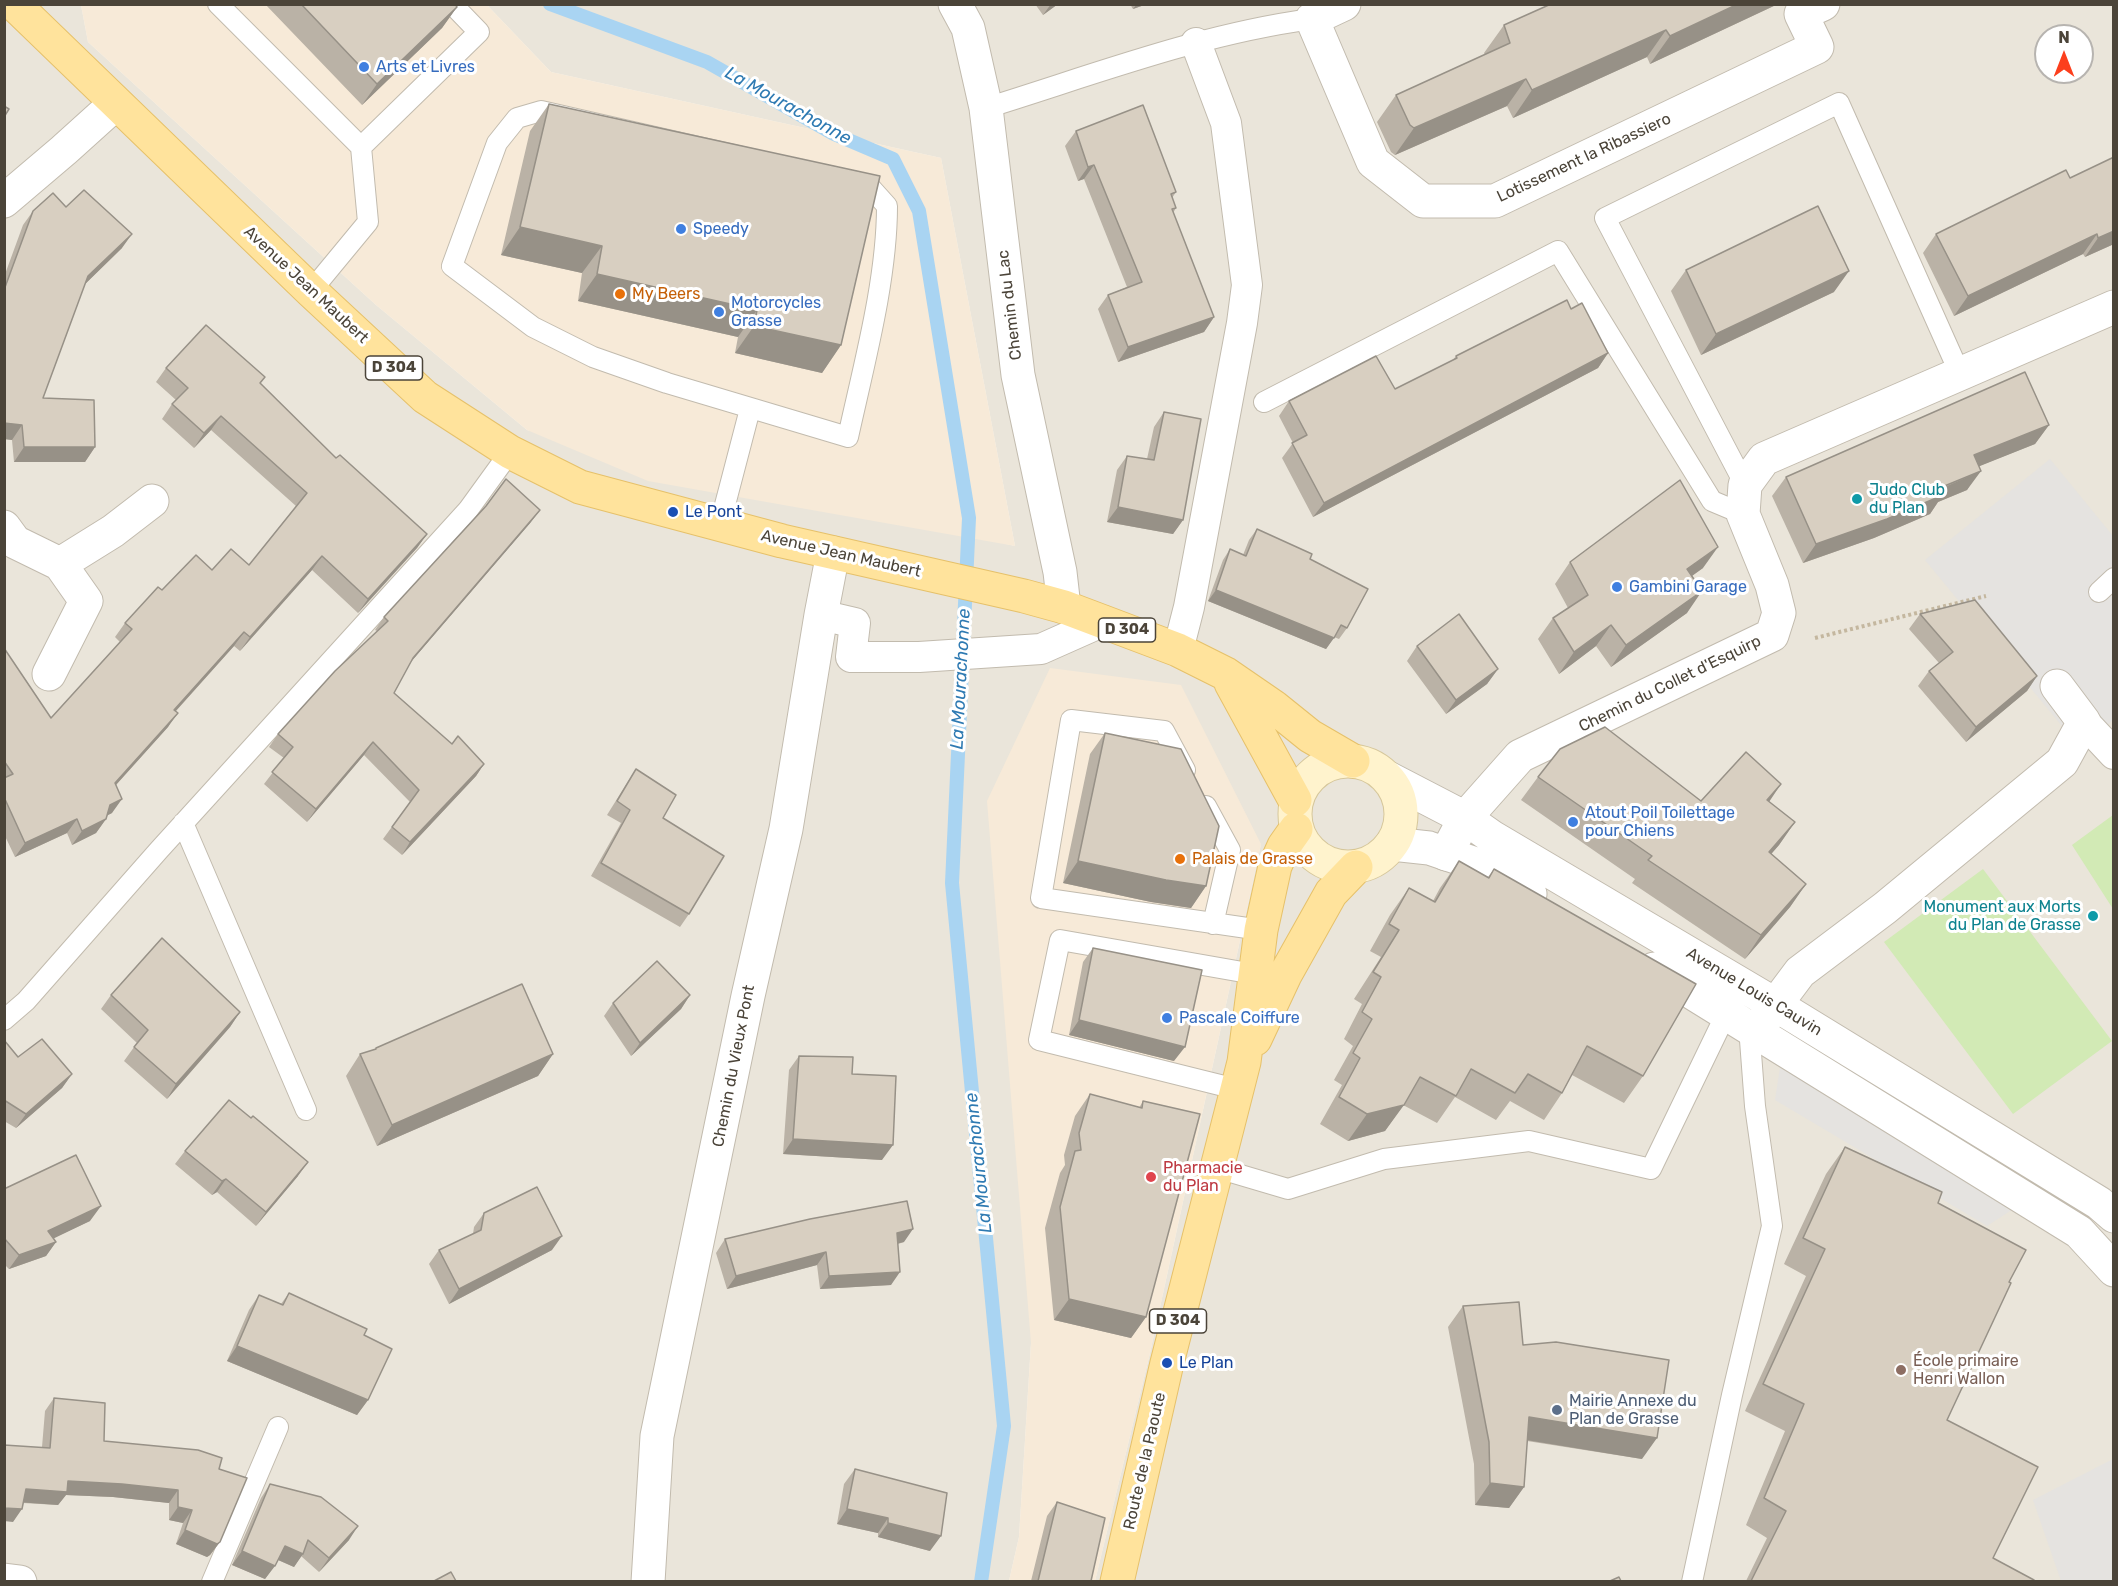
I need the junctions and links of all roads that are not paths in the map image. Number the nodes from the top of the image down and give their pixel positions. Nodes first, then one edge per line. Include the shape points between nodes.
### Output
1 (14, 4) edge
2 (218, 4) edge
3 (452, 4) edge
4 (955, 4) edge
5 (1344, 4) edge
6 (1823, 4) edge
7 (1312, 19) junction
8 (1196, 43) junction
9 (116, 104) junction
10 (986, 108) junction
11 (361, 147) junction
12 (4, 201) edge
13 (311, 291) junction
14 (2114, 307) edge
15 (1960, 374) junction
16 (1264, 402) dead end
17 (750, 409) junction
18 (510, 452) junction
19 (1744, 500) junction
20 (152, 501) dead end
21 (720, 524) junction
22 (4, 527) edge
23 (834, 553) junction
24 (60, 564) junction
25 (2114, 578) edge
26 (2098, 592) dead end
27 (1064, 607) junction
28 (821, 615) junction
29 (1104, 621) junction
30 (1178, 650) junction
31 (49, 674) dead end
32 (1226, 674) junction
33 (2057, 686) dead end
34 (2084, 722) junction
35 (2114, 754) edge
36 (1353, 761) junction
37 (1388, 778) junction
38 (1296, 815) junction
39 (1465, 818) junction
40 (183, 823) junction
41 (1392, 844) junction
42 (1446, 854) junction
43 (1356, 867) junction
44 (1551, 906) edge
45 (1213, 924) junction
46 (1261, 930) junction
47 (1630, 954) edge
48 (1254, 974) junction
49 (1776, 1005) junction
50 (4, 1020) edge
51 (1744, 1024) junction
52 (1240, 1076) junction
53 (306, 1110) dead end
54 (1217, 1168) junction
55 (2114, 1216) edge
56 (2114, 1270) edge
57 (278, 1427) dead end
58 (4, 1580) edge
59 (20, 1581) edge
60 (212, 1581) edge
61 (648, 1581) edge
62 (1117, 1581) edge
63 (1692, 1581) edge

1 - 9 main road, Avenue Jean Maubert / D 304
2 - 11 lane
3 - 11 lane via 479,32
4 - 10 street, Chemin du Lac via 968,28
5 - 7 street
6 - 7 street, Lotissement la Ribassiero via 1802,14 1817,47 1495,201 1423,201 1372,162
7 - 8 lane
8 - 10 lane
8 - 30 street via 1226,123 1247,285
9 - 12 street
9 - 13 main road, Avenue Jean Maubert / D 304
10 - 27 street, Chemin du Lac via 1018,375
11 - 13 lane via 368,222
13 - 18 main road, Avenue Jean Maubert / D 304 via 425,397
14 - 15 street
15 - 19 street via 1764,459
15 - 19 lane via 1839,103 1605,218
16 - 19 lane via 1558,251 1712,501
17 - 17 lane via 593,357 533,327 452,266 497,143 516,118 541,111 869,186 887,206 887,239 848,437
17 - 21 lane
18 - 21 main road, Avenue Jean Maubert / D 304 via 580,487
18 - 40 lane via 468,510
19 - 39 street, Chemin du Collet d'Esquirp via 1779,613 1772,636 1520,756
20 - 24 street
21 - 23 main road, Avenue Jean Maubert / D 304
22 - 24 street via 15,542
23 - 27 main road, Avenue Jean Maubert / D 304
23 - 28 street, Chemin du Vieux Pont
24 - 31 street via 87,601
25 - 26 lane
27 - 29 main road, Avenue Jean Maubert / D 304
28 - 29 street via 855,623 850,657 1041,649
28 - 61 street, Chemin du Vieux Pont via 786,830 657,1436
29 - 30 main road, Avenue Jean Maubert / D 304
30 - 32 main road, Avenue Jean Maubert / D 304
32 - 36 main road, Avenue Jean Maubert / D 304 via 1310,736
32 - 38 main road
33 - 34 street
34 - 35 street
34 - 49 street via 2062,762 1885,908 1800,972
36 - 37 main road via 1378,769
36 - 38 main road via 1338,761 1311,775 1302,786
37 - 39 street, Avenue Louis Cauvin
37 - 41 main road via 1402,811 1400,828
38 - 43 main road via 1302,844 1312,855 1340,868
38 - 46 main road, Route de la Paoute / D 304 via 1275,866
39 - 42 street, Chemin du Collet d'Esquirp
39 - 49 street, Avenue Louis Cauvin
40 - 50 lane via 26,1001
40 - 53 lane
41 - 42 street
41 - 43 main road via 1377,860
42 - 44 street via 1479,865
43 - 52 main road, Route de la Paoute / D 304 via 1330,893 1285,975
45 - 45 lane via 1041,897 1071,720 1164,731 1230,850
45 - 46 lane
46 - 48 main road, Route de la Paoute / D 304
47 - 51 street, Avenue Louis Cauvin
48 - 52 main road, Route de la Paoute / D 304
48 - 52 lane via 1060,940 1039,1040
49 - 51 street
49 - 55 street, Avenue Louis Cauvin
51 - 54 lane via 1652,1169 1529,1141 1384,1159 1288,1188
51 - 56 street, Avenue Louis Cauvin via 2079,1232
51 - 63 lane via 1773,1226
52 - 54 main road, Route de la Paoute / D 304
54 - 62 main road, Route de la Paoute / D 304
57 - 60 lane
58 - 59 street

